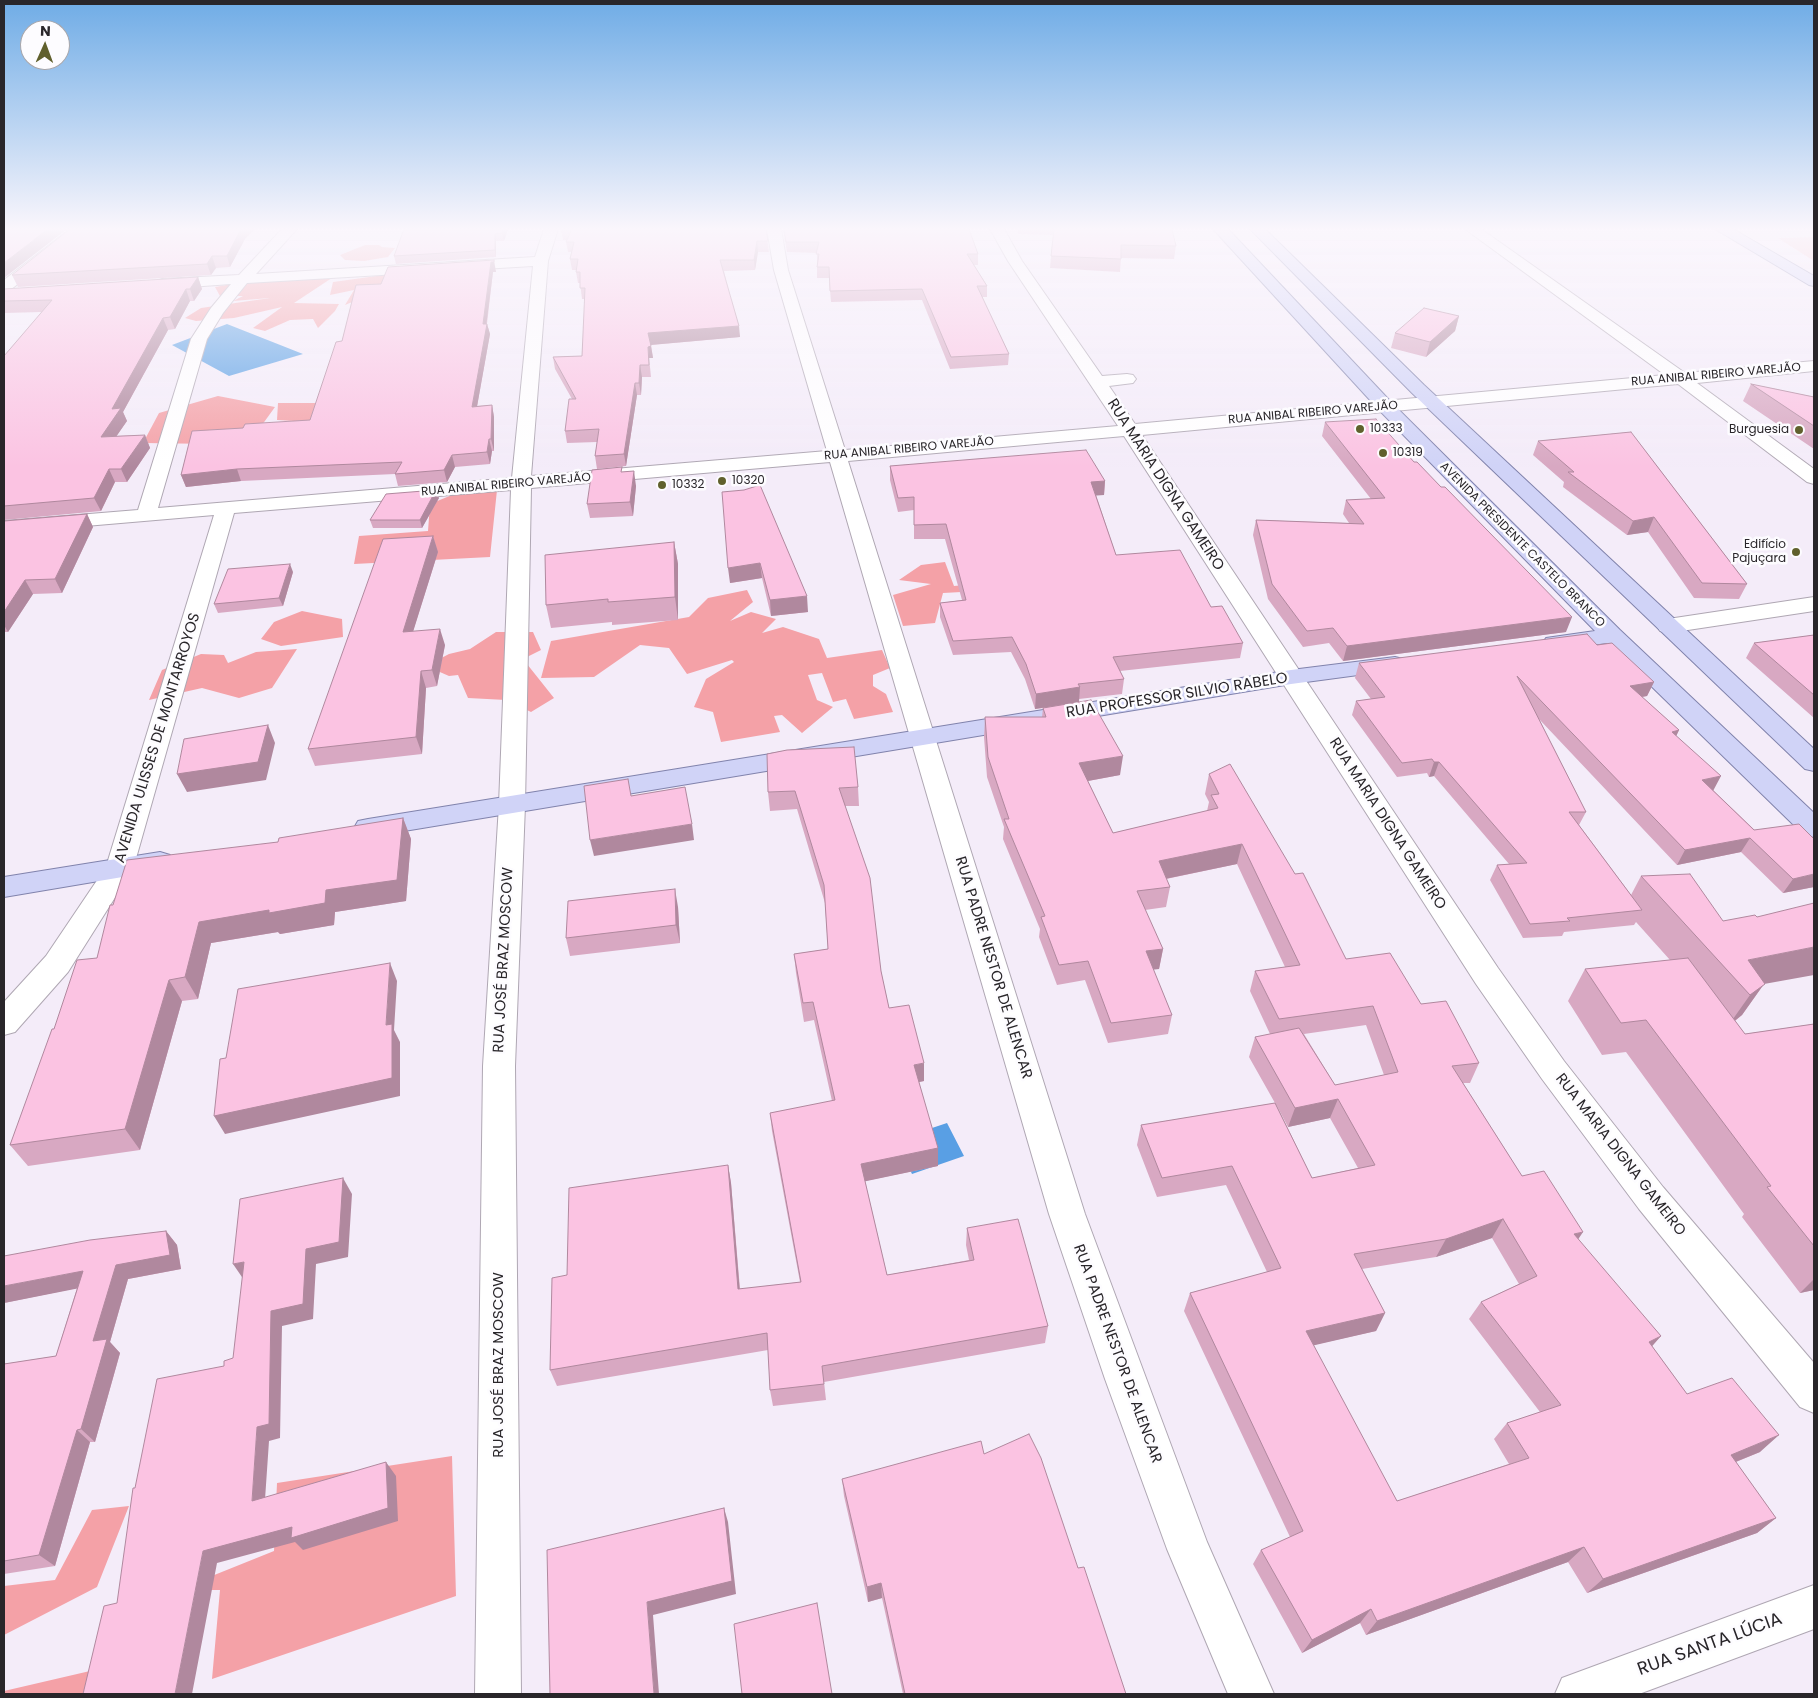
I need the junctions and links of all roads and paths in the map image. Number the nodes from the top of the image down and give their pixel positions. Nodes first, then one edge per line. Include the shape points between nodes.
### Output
1 (219, 308) edge
2 (537, 308) edge
3 (793, 308) edge
4 (1047, 308) edge
5 (1294, 308) edge
6 (1337, 308) edge
7 (1583, 308) edge
8 (1814, 366) edge
9 (1680, 378) junction
10 (1127, 379) dead end
11 (1098, 382) junction
12 (1433, 403) junction
13 (1386, 407) junction
14 (1129, 429) junction
15 (838, 456) junction
16 (1814, 478) edge
17 (521, 484) junction
18 (226, 508) junction
19 (146, 515) junction
20 (4, 527) edge
21 (1814, 604) edge
22 (1668, 626) junction
23 (1612, 635) junction
24 (1534, 645) edge
25 (1417, 661) edge
26 (1291, 677) junction
27 (923, 738) junction
28 (1814, 763) edge
29 (512, 805) junction
30 (1814, 828) edge
31 (345, 832) edge
32 (188, 858) edge
33 (119, 869) junction
34 (4, 887) edge
35 (4, 1022) edge
36 (1814, 1393) edge
37 (1814, 1607) edge
38 (498, 1694) edge
39 (1251, 1694) edge
40 (1578, 1694) edge

1 - 19 street via 199,339
2 - 17 street, RUA JOSÉ BRAZ MOSCOW
3 - 15 street, RUA PADRE NESTOR DE ALENCAR
4 - 11 street, RUA MARIA DIGNA GAMEIRO
5 - 13 main road, AVENIDA PRESIDENTE CASTELO BRANCO
6 - 12 main road
7 - 9 street
8 - 9 street, RUA ANIBAL RIBEIRO VAREJÃO
9 - 12 street, RUA ANIBAL RIBEIRO VAREJÃO
9 - 16 street
10 - 11 street
11 - 14 street, RUA MARIA DIGNA GAMEIRO
12 - 13 street, RUA ANIBAL RIBEIRO VAREJÃO
12 - 22 main road
13 - 14 street, RUA ANIBAL RIBEIRO VAREJÃO
13 - 23 main road, AVENIDA PRESIDENTE CASTELO BRANCO
14 - 15 street, RUA ANIBAL RIBEIRO VAREJÃO
14 - 26 street, RUA MARIA DIGNA GAMEIRO
15 - 17 street, RUA ANIBAL RIBEIRO VAREJÃO
15 - 27 street, RUA PADRE NESTOR DE ALENCAR
17 - 18 street, RUA ANIBAL RIBEIRO VAREJÃO
17 - 29 street, RUA JOSÉ BRAZ MOSCOW
18 - 19 street, RUA ANIBAL RIBEIRO VAREJÃO
18 - 33 street, AVENIDA ULISSES DE MONTARROYOS
19 - 20 street, RUA ANIBAL RIBEIRO VAREJÃO
21 - 22 street
22 - 28 main road
23 - 24 main road
23 - 30 main road, AVENIDA PRESIDENTE CASTELO BRANCO
25 - 26 main road, RUA PROFESSOR SILVIO RABELO
26 - 27 main road, RUA PROFESSOR SILVIO RABELO
26 - 36 street, RUA MARIA DIGNA GAMEIRO via 1487,976 1553,1070 1651,1198
27 - 29 main road, RUA PROFESSOR SILVIO RABELO
27 - 39 street, RUA PADRE NESTOR DE ALENCAR via 1067,1214 1188,1549
29 - 31 main road, RUA PROFESSOR SILVIO RABELO
29 - 38 street, RUA JOSÉ BRAZ MOSCOW via 499,1066
32 - 33 main road
33 - 34 main road
33 - 35 street, AVENIDA ULISSES DE MONTARROYOS via 57,964
37 - 40 street, RUA SANTA LÚCIA

